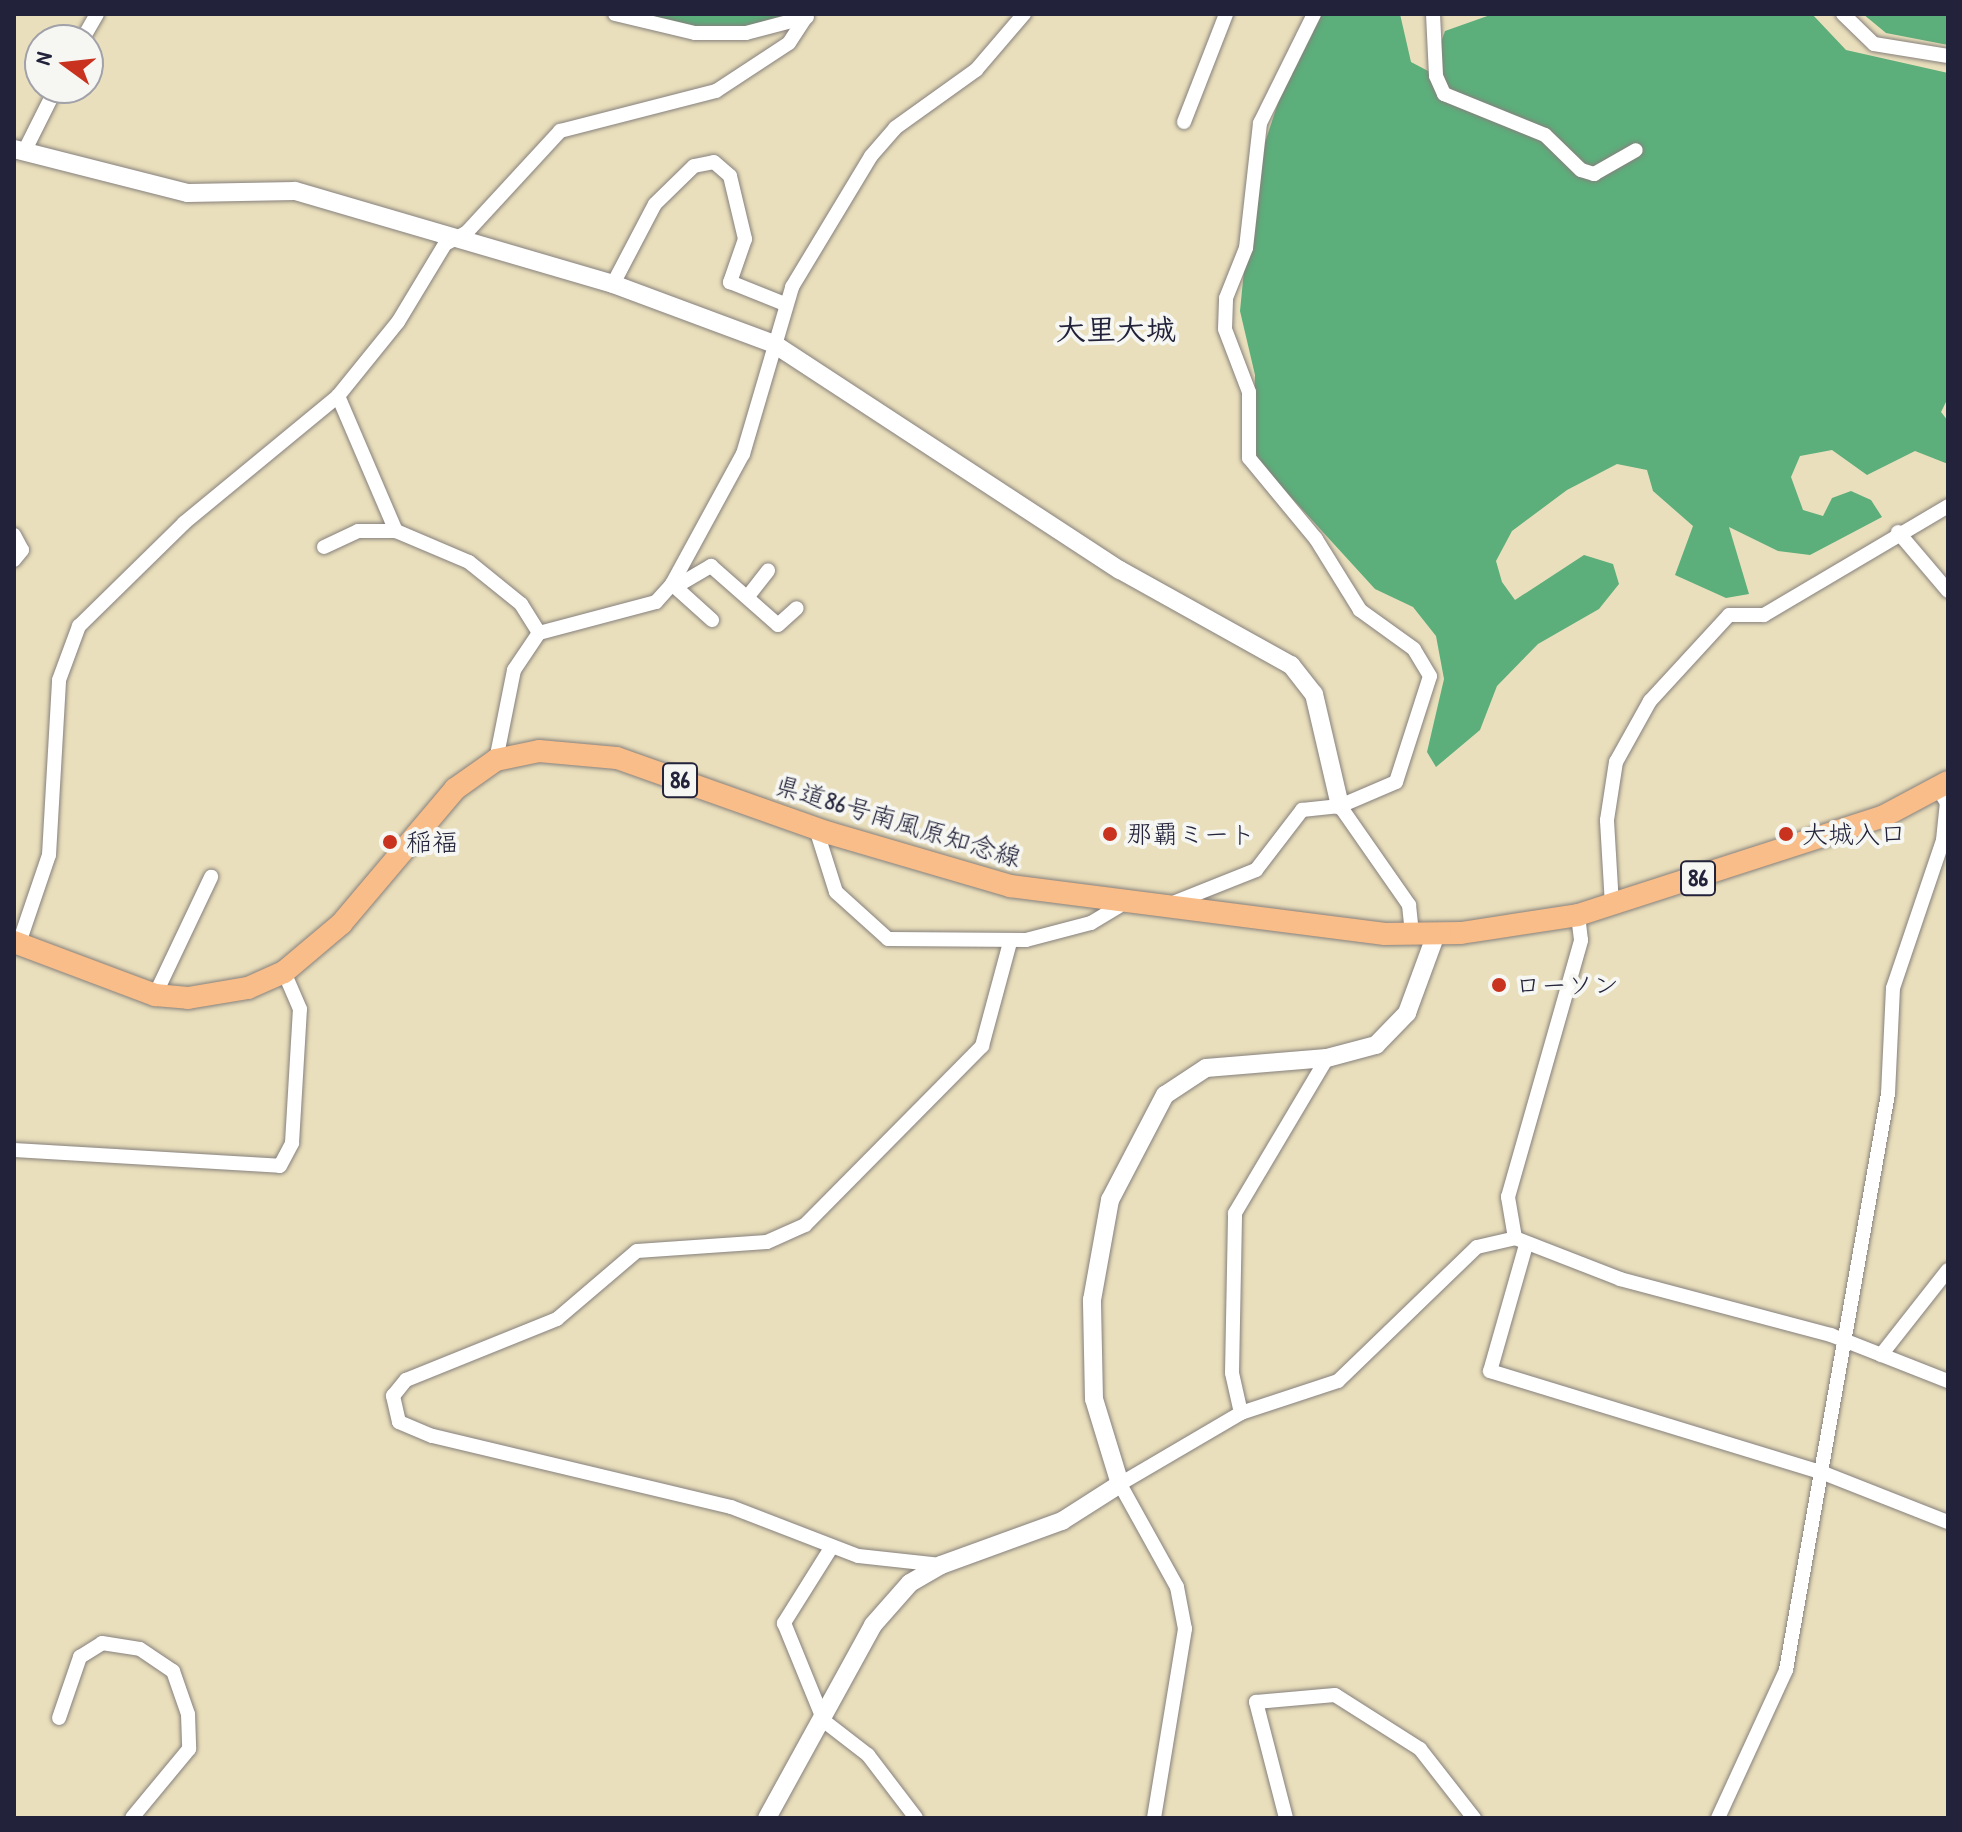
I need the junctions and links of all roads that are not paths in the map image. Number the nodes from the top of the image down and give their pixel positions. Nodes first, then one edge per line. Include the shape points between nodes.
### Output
1 (615, 14) edge
2 (1024, 14) edge
3 (1226, 14) edge
4 (1314, 14) edge
5 (1433, 14) edge
6 (1843, 14) edge
7 (808, 16) edge
8 (1948, 56) edge
9 (46, 104) edge
10 (1184, 122) dead end
11 (19, 150) edge
12 (1636, 150) dead end
13 (455, 239) junction
14 (613, 284) junction
15 (785, 304) junction
16 (774, 344) junction
17 (338, 396) junction
18 (1948, 506) edge
19 (396, 531) junction
20 (1898, 532) junction
21 (14, 535) edge
22 (324, 547) dead end
23 (14, 560) edge
24 (768, 571) dead end
25 (674, 586) junction
26 (1948, 591) edge
27 (749, 595) junction
28 (797, 608) dead end
29 (712, 620) dead end
30 (539, 633) junction
31 (496, 760) junction
32 (1943, 785) edge
33 (1340, 806) junction
34 (816, 829) junction
35 (211, 877) dead end
36 (1612, 905) junction
37 (1119, 906) junction
38 (1161, 910) junction
39 (1578, 915) junction
40 (1412, 934) junction
41 (1436, 934) junction
42 (16, 942) edge
43 (1010, 942) junction
44 (284, 972) junction
45 (155, 995) junction
46 (1327, 1058) junction
47 (14, 1150) edge
48 (1520, 1242) junction
49 (1948, 1270) edge
50 (1843, 1339) junction
51 (1881, 1355) junction
52 (1948, 1381) edge
53 (1241, 1413) junction
54 (1821, 1472) junction
55 (1120, 1484) junction
56 (1948, 1522) edge
57 (831, 1548) junction
58 (941, 1565) junction
59 (59, 1718) dead end
60 (824, 1721) junction
61 (132, 1818) edge
62 (767, 1818) edge
63 (916, 1818) edge
64 (1154, 1818) edge
65 (1286, 1818) edge
66 (1474, 1818) edge
67 (1718, 1818) edge

1 - 7 street via 695,33 746,33
2 - 15 street via 976,70 895,128 871,156
3 - 10 street
4 - 33 street via 1260,123 1246,248 1224,314 1249,392 1249,458 1316,539 1360,610 1414,649 1430,676 1406,769 1396,782
5 - 12 street via 1436,76 1444,94 1545,135 1581,170 1594,174
6 - 8 street via 1874,44
7 - 13 street via 789,43 716,91 560,131
9 - 11 street
11 - 13 street via 188,193 295,191
13 - 14 street
13 - 17 street
14 - 15 street via 655,204 694,166 714,162 730,176 745,239 730,282
14 - 16 street
15 - 16 street
16 - 25 street via 737,468
16 - 33 street via 1120,570 1291,665 1314,694
17 - 19 street
17 - 42 street via 184,523 69,641 59,680 49,855
18 - 20 street
19 - 22 street via 358,531
19 - 30 street via 469,562 521,604
20 - 26 street
20 - 36 street via 1764,615 1729,615 1650,701 1616,762 1607,820
21 - 23 street via 22,550
24 - 27 street
25 - 27 street via 711,566
25 - 29 street
25 - 30 street via 656,602
27 - 28 street via 778,625
30 - 31 street via 514,670
31 - 34 main road, 県道86号南風原知念線 / 86 via 563,749 617,758
31 - 44 main road via 424,820 374,889
32 - 36 main road, 県道86号南風原知念線 / 86 via 1835,834
32 - 50 street via 1947,803 1936,876 1893,988 1888,1094
33 - 38 street via 1302,810 1256,870
33 - 40 street via 1409,905
34 - 37 main road, 県道86号南風原知念線 / 86 via 1010,886
34 - 43 street via 836,892 872,932 904,943
35 - 45 street
36 - 39 main road, 県道86号南風原知念線 / 86
37 - 38 main road, 県道86号南風原知念線 / 86
37 - 43 street via 1091,923
38 - 40 main road, 県道86号南風原知念線 / 86
39 - 41 main road, 県道86号南風原知念線 / 86
39 - 48 street via 1581,940 1508,1197
40 - 41 main road, 県道86号南風原知念線 / 86
41 - 46 street via 1430,965 1397,1027 1366,1050
42 - 45 main road
43 - 57 street via 982,1046 805,1225 767,1242 637,1251 557,1319 406,1380 393,1396 399,1422 432,1436 731,1507
44 - 45 main road via 230,993
44 - 47 street via 300,1009 292,1143 280,1166
46 - 53 street via 1235,1213 1232,1373
46 - 55 street via 1233,1063 1193,1073 1165,1095 1123,1171 1100,1230 1089,1335 1094,1399
48 - 50 street via 1620,1279
48 - 53 street via 1464,1255 1338,1381
48 - 54 street via 1490,1371
49 - 51 street
50 - 51 street
50 - 54 street
51 - 52 street
53 - 55 street
54 - 56 street
54 - 67 street via 1786,1670
55 - 58 street via 1062,1521
55 - 64 street via 1177,1587 1185,1629
57 - 58 street
57 - 60 street via 784,1623
58 - 60 street via 885,1607
59 - 61 street via 80,1657 102,1643 140,1649 173,1671 188,1714 189,1749
60 - 62 street
60 - 63 street via 868,1755
65 - 66 street via 1256,1702 1335,1695 1420,1749

